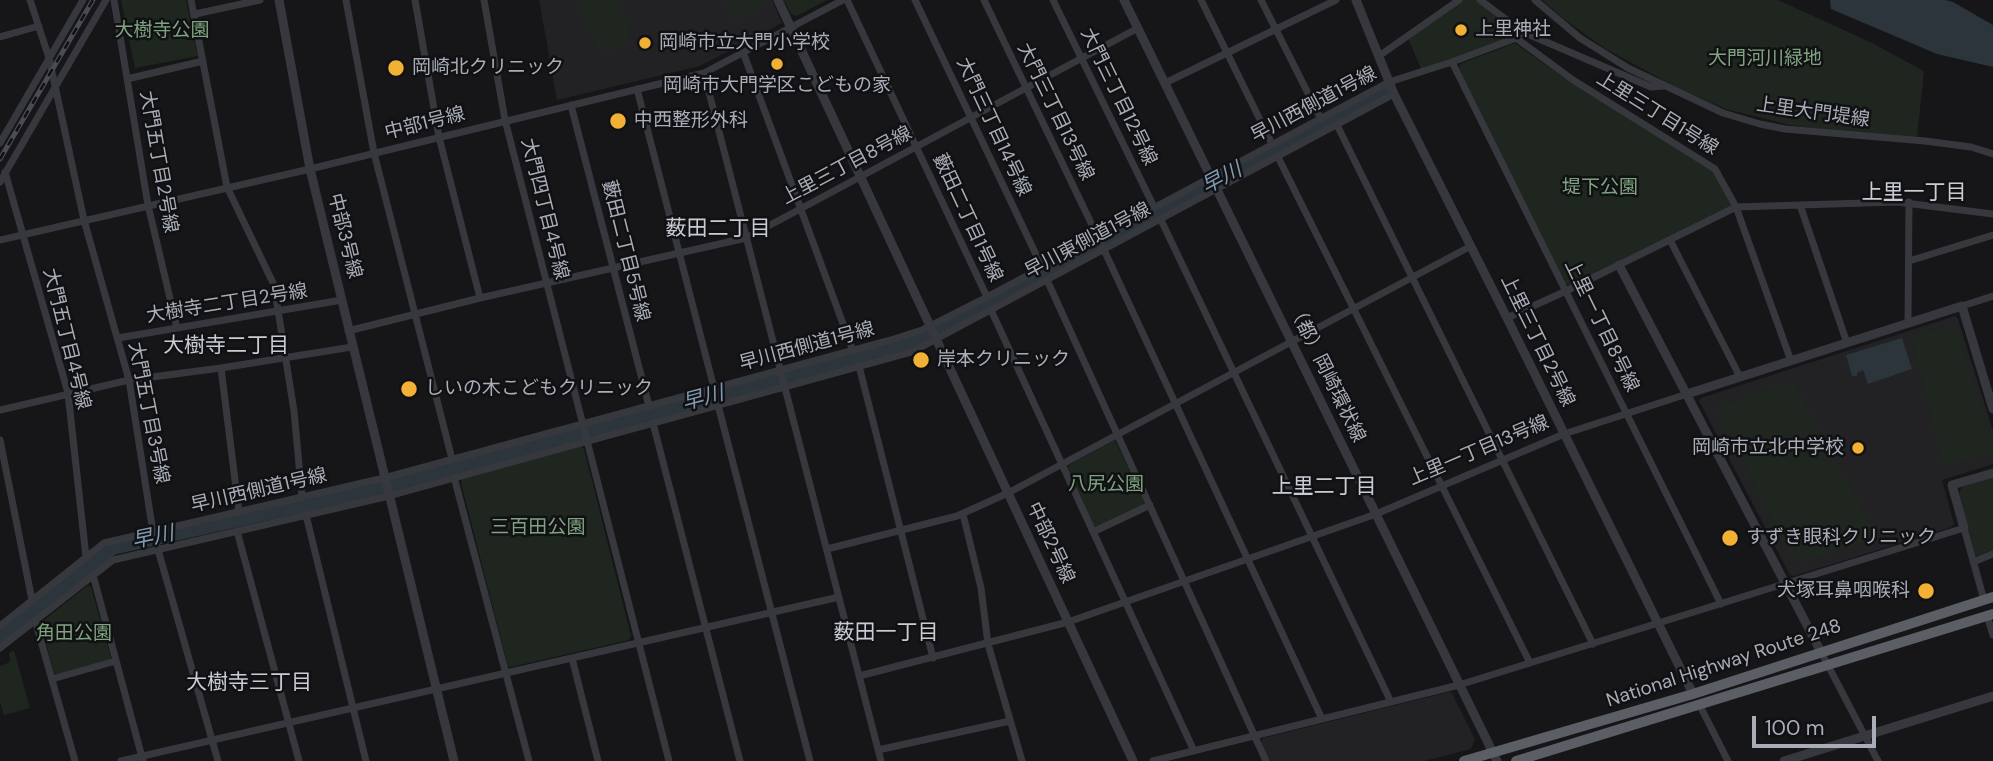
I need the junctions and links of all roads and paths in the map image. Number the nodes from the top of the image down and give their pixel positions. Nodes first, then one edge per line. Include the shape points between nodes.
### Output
1 (30, 0) edge
2 (83, 0) edge
3 (106, 0) edge
4 (114, 0) edge
5 (191, 0) edge
6 (260, 0) edge
7 (279, 0) edge
8 (346, 0) edge
9 (415, 0) edge
10 (484, 0) edge
11 (778, 0) edge
12 (845, 0) edge
13 (915, 0) edge
14 (984, 0) edge
15 (1053, 0) edge
16 (1124, 0) edge
17 (1201, 0) edge
18 (1261, 0) edge
19 (1336, 0) edge
20 (1356, 0) edge
21 (1459, 0) edge
22 (1480, 0) edge
23 (1535, 0) edge
24 (195, 15) junction
25 (39, 26) junction
26 (791, 27) junction
27 (1138, 28) junction
28 (1275, 29) junction
29 (1520, 35) junction
30 (0, 37) edge
31 (743, 52) junction
32 (1227, 53) junction
33 (1379, 56) junction
34 (50, 58) junction
35 (1081, 58) junction
36 (203, 61) junction
37 (1452, 62) junction
38 (704, 74) junction
39 (127, 79) junction
40 (1389, 82) junction
41 (1165, 83) junction
42 (1664, 86) junction
43 (56, 88) junction
44 (1026, 88) junction
45 (636, 89) junction
46 (1394, 94) junction
47 (571, 104) junction
48 (971, 117) junction
49 (1321, 119) junction
50 (505, 120) junction
51 (1337, 125) junction
52 (439, 137) junction
53 (0, 143) edge
54 (1272, 145) junction
55 (916, 147) junction
56 (374, 153) junction
57 (1993, 153) edge
58 (1278, 157) junction
59 (310, 169) junction
60 (5, 172) junction
61 (860, 176) junction
62 (1211, 177) junction
63 (0, 182) edge
64 (227, 187) junction
65 (1217, 190) junction
66 (1909, 202) junction
67 (148, 205) junction
68 (1800, 205) junction
69 (1736, 207) junction
70 (801, 208) junction
71 (1154, 208) junction
72 (1993, 214) edge
73 (84, 220) junction
74 (1161, 220) junction
75 (23, 234) junction
76 (1993, 234) edge
77 (746, 238) junction
78 (1098, 238) junction
79 (0, 240) edge
80 (1670, 240) junction
81 (1471, 246) junction
82 (1104, 250) junction
83 (680, 253) junction
84 (1909, 261) junction
85 (1619, 265) junction
86 (1042, 267) junction
87 (614, 268) junction
88 (1412, 277) junction
89 (1048, 280) junction
90 (547, 284) junction
91 (1566, 292) junction
92 (1993, 296) edge
93 (987, 297) junction
94 (480, 298) junction
95 (342, 300) junction
96 (1962, 306) junction
97 (1354, 307) junction
98 (991, 310) junction
99 (278, 312) junction
100 (415, 315) junction
101 (1507, 318) junction
102 (1909, 323) junction
103 (930, 326) junction
104 (177, 328) junction
105 (348, 331) junction
106 (118, 338) junction
107 (936, 340) junction
108 (1290, 341) junction
109 (1847, 343) junction
110 (352, 346) junction
111 (853, 351) junction
112 (286, 358) junction
113 (1791, 361) junction
114 (859, 366) junction
115 (221, 368) junction
116 (780, 370) junction
117 (1234, 371) junction
118 (1740, 377) junction
119 (129, 380) junction
120 (784, 387) junction
121 (714, 388) junction
122 (68, 393) junction
123 (1687, 394) junction
124 (1176, 403) junction
125 (718, 405) junction
126 (649, 406) junction
127 (1993, 408) edge
128 (0, 410) edge
129 (1626, 413) junction
130 (653, 423) junction
131 (582, 424) junction
132 (1564, 434) junction
133 (1118, 435) junction
134 (0, 440) edge
135 (587, 440) junction
136 (452, 459) junction
137 (1502, 460) junction
138 (1062, 464) junction
139 (1993, 472) edge
140 (454, 477) junction
141 (384, 478) junction
142 (1443, 485) junction
143 (1008, 493) junction
144 (389, 496) junction
145 (302, 497) junction
146 (1150, 505) junction
147 (239, 512) junction
148 (963, 514) junction
149 (1376, 514) junction
150 (306, 515) junction
151 (1964, 528) junction
152 (900, 530) junction
153 (237, 531) junction
154 (153, 532) junction
155 (1093, 532) junction
156 (1312, 536) junction
157 (158, 549) junction
158 (827, 549) junction
159 (1993, 554) edge
160 (86, 557) junction
161 (1248, 559) junction
162 (1973, 562) junction
163 (93, 575) junction
164 (1184, 581) junction
165 (1787, 584) junction
166 (839, 597) junction
167 (1989, 598) edge
168 (32, 600) junction
169 (1126, 601) junction
170 (1721, 604) junction
171 (772, 612) junction
172 (1990, 615) edge
173 (36, 620) junction
174 (1068, 622) junction
175 (1658, 624) junction
176 (0, 626) edge
177 (706, 627) junction
178 (1993, 635) edge
179 (638, 642) junction
180 (988, 643) junction
181 (1593, 644) junction
182 (0, 648) edge
183 (1821, 652) junction
184 (572, 657) junction
185 (933, 658) junction
186 (116, 661) junction
187 (1530, 663) junction
188 (1828, 664) junction
189 (506, 673) junction
190 (859, 676) junction
191 (52, 680) junction
192 (1459, 685) junction
193 (436, 689) junction
194 (1993, 696) edge
195 (1696, 699) junction
196 (1391, 702) junction
197 (353, 707) junction
198 (1322, 719) junction
199 (290, 722) junction
200 (1010, 722) junction
201 (1865, 735) junction
202 (1254, 736) junction
203 (212, 741) junction
204 (878, 750) junction
205 (1194, 751) junction
206 (1495, 757) edge
207 (143, 759) edge
208 (1801, 759) edge
209 (75, 761) edge
210 (121, 761) edge
211 (218, 761) edge
212 (299, 761) edge
213 (366, 761) edge
214 (454, 761) edge
215 (528, 761) edge
216 (598, 761) edge
217 (669, 761) edge
218 (740, 761) edge
219 (810, 761) edge
220 (881, 761) edge
221 (1022, 761) edge
222 (1133, 761) edge
223 (1153, 761) edge
224 (1266, 761) edge
225 (1464, 761) edge
226 (1516, 761) edge
227 (1728, 761) edge
228 (1784, 761) edge
229 (1878, 761) edge

1 - 25 street, 大門五丁目3号線
2 - 34 street
3 - 43 street
4 - 39 street, 大門五丁目2号線
5 - 24 street
6 - 24 street
7 - 59 street, 中部3号線
8 - 56 street
9 - 52 street
10 - 50 street, 大門四丁目4号線
11 - 26 street
12 - 26 street, 中部1号線
12 - 55 street, 藪田二丁目1号線
13 - 48 street, 大門三丁目14号線
14 - 44 street, 大門三丁目13号線
15 - 35 street, 大門三丁目12号線
16 - 27 street, （都）岡崎環状線
17 - 32 street
18 - 28 street
19 - 28 street
20 - 33 street, 上里三丁目2号線
21 - 33 street
22 - 29 street, 上里三丁目1号線
23 - 42 street, 上里大門堤線 via 1599,51
24 - 36 street
25 - 30 street
25 - 34 street, 大門五丁目3号線
26 - 31 street, 中部1号線
26 - 61 street
27 - 35 street, 上里三丁目8号線
27 - 41 street, （都）岡崎環状線
28 - 32 street
28 - 49 street
29 - 37 street, 早川西側道1号線
29 - 42 street via 1651,88
29 - 69 street, 上里三丁目1号線 via 1573,80 1715,169
31 - 38 street, 中部1号線
31 - 70 street
32 - 41 street
32 - 54 street
33 - 40 street, 上里三丁目2号線
34 - 43 street, 大門五丁目3号線
34 - 53 street
35 - 44 street, 上里三丁目8号線
35 - 71 street, 大門三丁目12号線
36 - 39 street
36 - 64 street
37 - 40 street, 早川西側道1号線
37 - 91 street, 上里一丁目8号線
38 - 45 street, 中部1号線
38 - 77 street
39 - 67 street, 大門五丁目2号線
40 - 46 street, 上里三丁目2号線
40 - 49 street, 早川西側道1号線
41 - 62 street, （都）岡崎環状線
42 - 57 street, 上里大門堤線 via 1760,124 1925,141
43 - 60 street
43 - 73 street, 大門五丁目3号線
44 - 48 street, 上里三丁目8号線
44 - 78 street, 大門三丁目13号線
45 - 47 street, 中部1号線
45 - 83 street
46 - 51 street, 早川東側道1号線
46 - 81 street, 上里三丁目2号線
47 - 50 street, 中部1号線
47 - 87 street, 藪田二丁目5号線
48 - 55 street, 上里三丁目8号線
48 - 86 street, 大門三丁目14号線
49 - 54 street, 早川西側道1号線
50 - 52 street, 中部1号線
50 - 90 street, 大門四丁目4号線
51 - 58 street, 早川東側道1号線
51 - 88 street
52 - 56 street, 中部1号線
52 - 94 street
54 - 62 street, 早川西側道1号線
55 - 61 street, 上里三丁目8号線
55 - 93 street, 藪田二丁目1号線
56 - 59 street, 中部1号線
56 - 100 street
58 - 65 street, 早川東側道1号線
58 - 97 street
59 - 64 street, 中部1号線
59 - 95 street, 中部3号線
60 - 63 street
60 - 75 street, 大門五丁目4号線
61 - 70 street, 上里三丁目8号線
61 - 103 street
62 - 65 street, （都）岡崎環状線
62 - 71 street, 早川西側道1号線
64 - 67 street, 中部1号線
64 - 99 street via 274,285
65 - 74 street, 早川東側道1号線
65 - 108 street, （都）岡崎環状線
66 - 68 street
66 - 72 street
66 - 84 street
67 - 73 street, 中部1号線
67 - 104 street, 大門五丁目2号線
68 - 69 street
68 - 109 street
69 - 80 street
69 - 113 street, 上里三丁目1号線
70 - 77 street, 上里三丁目8号線
70 - 111 street
71 - 78 street, 早川西側道1号線
73 - 75 street, 中部1号線
73 - 106 street, 大門五丁目3号線
74 - 82 street, 早川東側道1号線
74 - 117 street
75 - 79 street, 中部1号線
75 - 122 street, 大門五丁目4号線
76 - 84 street
77 - 83 street, 上里三丁目8号線
77 - 116 street
78 - 82 street, 大門三丁目13号線
78 - 86 street, 早川西側道1号線
80 - 85 street
80 - 118 street
81 - 88 street
81 - 101 street, 上里三丁目2号線
82 - 89 street, 早川東側道1号線
82 - 124 street, 大門三丁目13号線
83 - 87 street, 上里三丁目8号線
83 - 121 street
84 - 102 street
85 - 91 street
85 - 123 street
86 - 93 street, 早川西側道1号線
87 - 90 street, 上里三丁目8号線
87 - 126 street, 藪田二丁目5号線
88 - 97 street
88 - 137 street
89 - 98 street, 早川東側道1号線
89 - 133 street
90 - 94 street, 上里三丁目8号線
90 - 131 street, 大門四丁目4号線
91 - 101 street
91 - 129 street, 上里一丁目8号線
92 - 96 street, 上里一丁目13号線
93 - 103 street, 早川西側道1号線
94 - 100 street, 上里三丁目8号線
95 - 99 street, 大樹寺二丁目2号線
95 - 105 street, 中部3号線
96 - 102 street, 上里一丁目13号線
96 - 127 street
97 - 108 street
97 - 142 street
98 - 107 street, 早川東側道1号線
98 - 138 street
99 - 104 street, 大樹寺二丁目2号線
99 - 112 street
100 - 105 street, 上里三丁目8号線
100 - 136 street
101 - 132 street, 上里三丁目2号線
102 - 109 street, 上里一丁目13号線
103 - 107 street, 中部2号線
103 - 111 street, 早川西側道1号線
104 - 106 street, 大樹寺二丁目2号線
105 - 110 street, 中部3号線
106 - 119 street, 大門五丁目3号線
107 - 114 street, 早川東側道1号線 via 912,352
107 - 143 street, 中部2号線
108 - 117 street
108 - 149 street, （都）岡崎環状線
109 - 113 street, 上里一丁目13号線
110 - 112 street
110 - 141 street, 中部3号線
111 - 116 street, 早川西側道1号線
112 - 115 street
112 - 145 street
113 - 118 street, 上里一丁目13号線
114 - 120 street, 早川東側道1号線
114 - 152 street
115 - 119 street
115 - 147 street
116 - 120 street
116 - 121 street, 早川西側道1号線
117 - 124 street
117 - 156 street
118 - 123 street, 上里一丁目13号線
119 - 122 street
119 - 154 street, 大門五丁目3号線
120 - 125 street, 早川東側道1号線
120 - 158 street
121 - 126 street, 早川西側道1号線
122 - 128 street
122 - 160 street, 大門五丁目4号線
123 - 129 street, 上里一丁目13号線
123 - 165 street
124 - 133 street
124 - 161 street, 大門三丁目13号線
125 - 130 street
125 - 171 street
126 - 131 street, 早川西側道1号線
129 - 132 street, 上里一丁目13号線
129 - 170 street, 上里一丁目8号線
130 - 135 street
130 - 177 street
131 - 135 street, 大門四丁目4号線
131 - 136 street, 早川西側道1号線
132 - 137 street, 上里一丁目13号線
132 - 175 street, 上里三丁目2号線
133 - 138 street
133 - 146 street
134 - 168 street
135 - 140 street
135 - 179 street
136 - 141 street, 早川西側道1号線
137 - 142 street, 上里一丁目13号線
137 - 181 street
138 - 143 street
138 - 155 street
139 - 151 street via 1952,485
140 - 144 street
140 - 189 street
141 - 144 street, 中部3号線
141 - 145 street, 早川西側道1号線
142 - 149 street, 上里一丁目13号線
142 - 187 street
143 - 148 street
143 - 174 street, 中部2号線
144 - 150 street
144 - 193 street, 中部3号線
145 - 147 street, 早川西側道1号線
146 - 155 street
146 - 164 street
147 - 154 street, 早川西側道1号線
148 - 152 street
148 - 180 street via 981,588
149 - 156 street, 上里一丁目13号線
149 - 192 street, （都）岡崎環状線
150 - 153 street
150 - 197 street
151 - 162 street
151 - 165 street
152 - 158 street
152 - 185 street
153 - 157 street
153 - 199 street
154 - 157 street, 大門五丁目3号線
154 - 160 street, 早川西側道1号線 via 104,543
155 - 169 street
156 - 161 street, 上里一丁目13号線
156 - 196 street
157 - 163 street via 113,560
157 - 203 street
158 - 166 street
159 - 162 street
160 - 168 street, 早川西側道1号線
161 - 164 street, 上里一丁目13号線
161 - 198 street, 大門三丁目13号線
162 - 167 street
163 - 173 street
163 - 186 street
164 - 169 street, 上里一丁目13号線
164 - 202 street
165 - 170 street
165 - 183 street
166 - 171 street
166 - 190 street
167 - 183 highway, National Highway Route 248
168 - 176 street, 早川西側道1号線
169 - 174 street, 上里一丁目13号線
169 - 205 street
170 - 175 street
171 - 177 street
171 - 219 street
172 - 178 street
172 - 188 highway, National Highway Route 248
173 - 182 street
173 - 191 street
174 - 180 street, 上里一丁目13号線
174 - 222 street, 中部2号線
175 - 181 street
175 - 195 street, 上里三丁目2号線
177 - 179 street
177 - 218 street
179 - 184 street
179 - 217 street
180 - 185 street, 上里一丁目13号線
180 - 200 street
181 - 187 street
183 - 188 street
183 - 195 highway, National Highway Route 248
184 - 189 street
184 - 216 street
185 - 190 street, 上里一丁目13号線
186 - 191 street
186 - 207 street
187 - 192 street
188 - 195 highway, National Highway Route 248
188 - 201 street
189 - 193 street
189 - 215 street
190 - 204 street
191 - 209 street
192 - 196 street
192 - 206 street, （都）岡崎環状線
193 - 197 street
193 - 214 street, 中部3号線
194 - 201 street
195 - 206 highway, National Highway Route 248
195 - 226 highway, National Highway Route 248
195 - 227 street, 上里三丁目2号線
196 - 198 street
197 - 199 street
197 - 213 street
198 - 202 street
199 - 203 street
199 - 212 street
200 - 204 street
200 - 221 street
201 - 208 street
201 - 229 street
202 - 205 street
202 - 224 street
203 - 207 street
203 - 211 street
204 - 220 street
205 - 223 street
206 - 225 highway, National Highway Route 248
207 - 210 street
208 - 228 street

